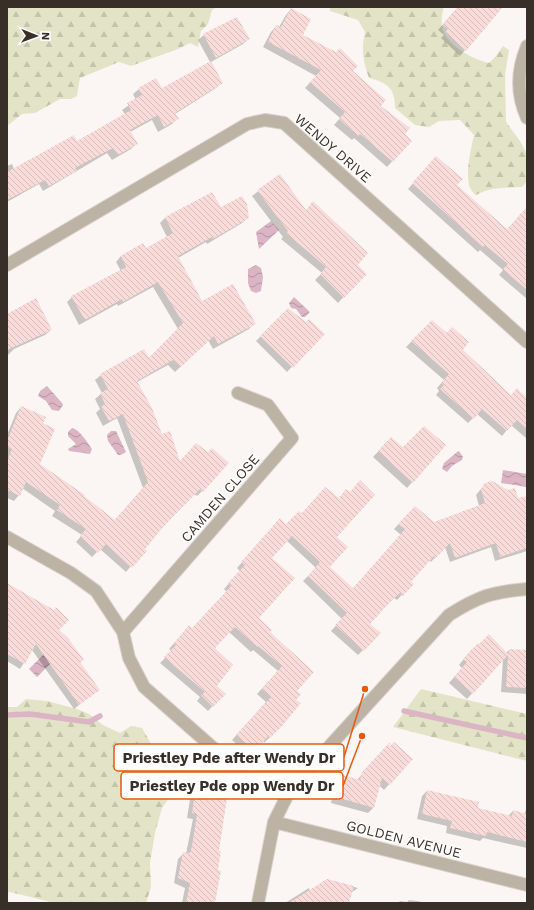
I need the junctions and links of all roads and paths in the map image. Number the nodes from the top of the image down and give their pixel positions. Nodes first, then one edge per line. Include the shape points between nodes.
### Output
1 (527, 46) edge
2 (526, 117) edge
3 (7, 264) edge
4 (527, 342) edge
5 (238, 393) dead end
6 (7, 536) edge
7 (527, 589) edge
8 (123, 632) junction
9 (287, 796) junction
10 (274, 822) junction
11 (527, 885) edge
12 (258, 903) edge

1 - 2 street via 518,76 519,96
3 - 4 street, WENDY DRIVE via 247,124 264,120 284,123
5 - 8 street, CAMDEN CLOSE via 268,405 292,438
6 - 8 street via 71,573 96,591
7 - 9 street via 501,591 474,599 449,615
8 - 9 street via 129,658 144,687 252,782
9 - 10 street
10 - 11 street, GOLDEN AVENUE
10 - 12 street

